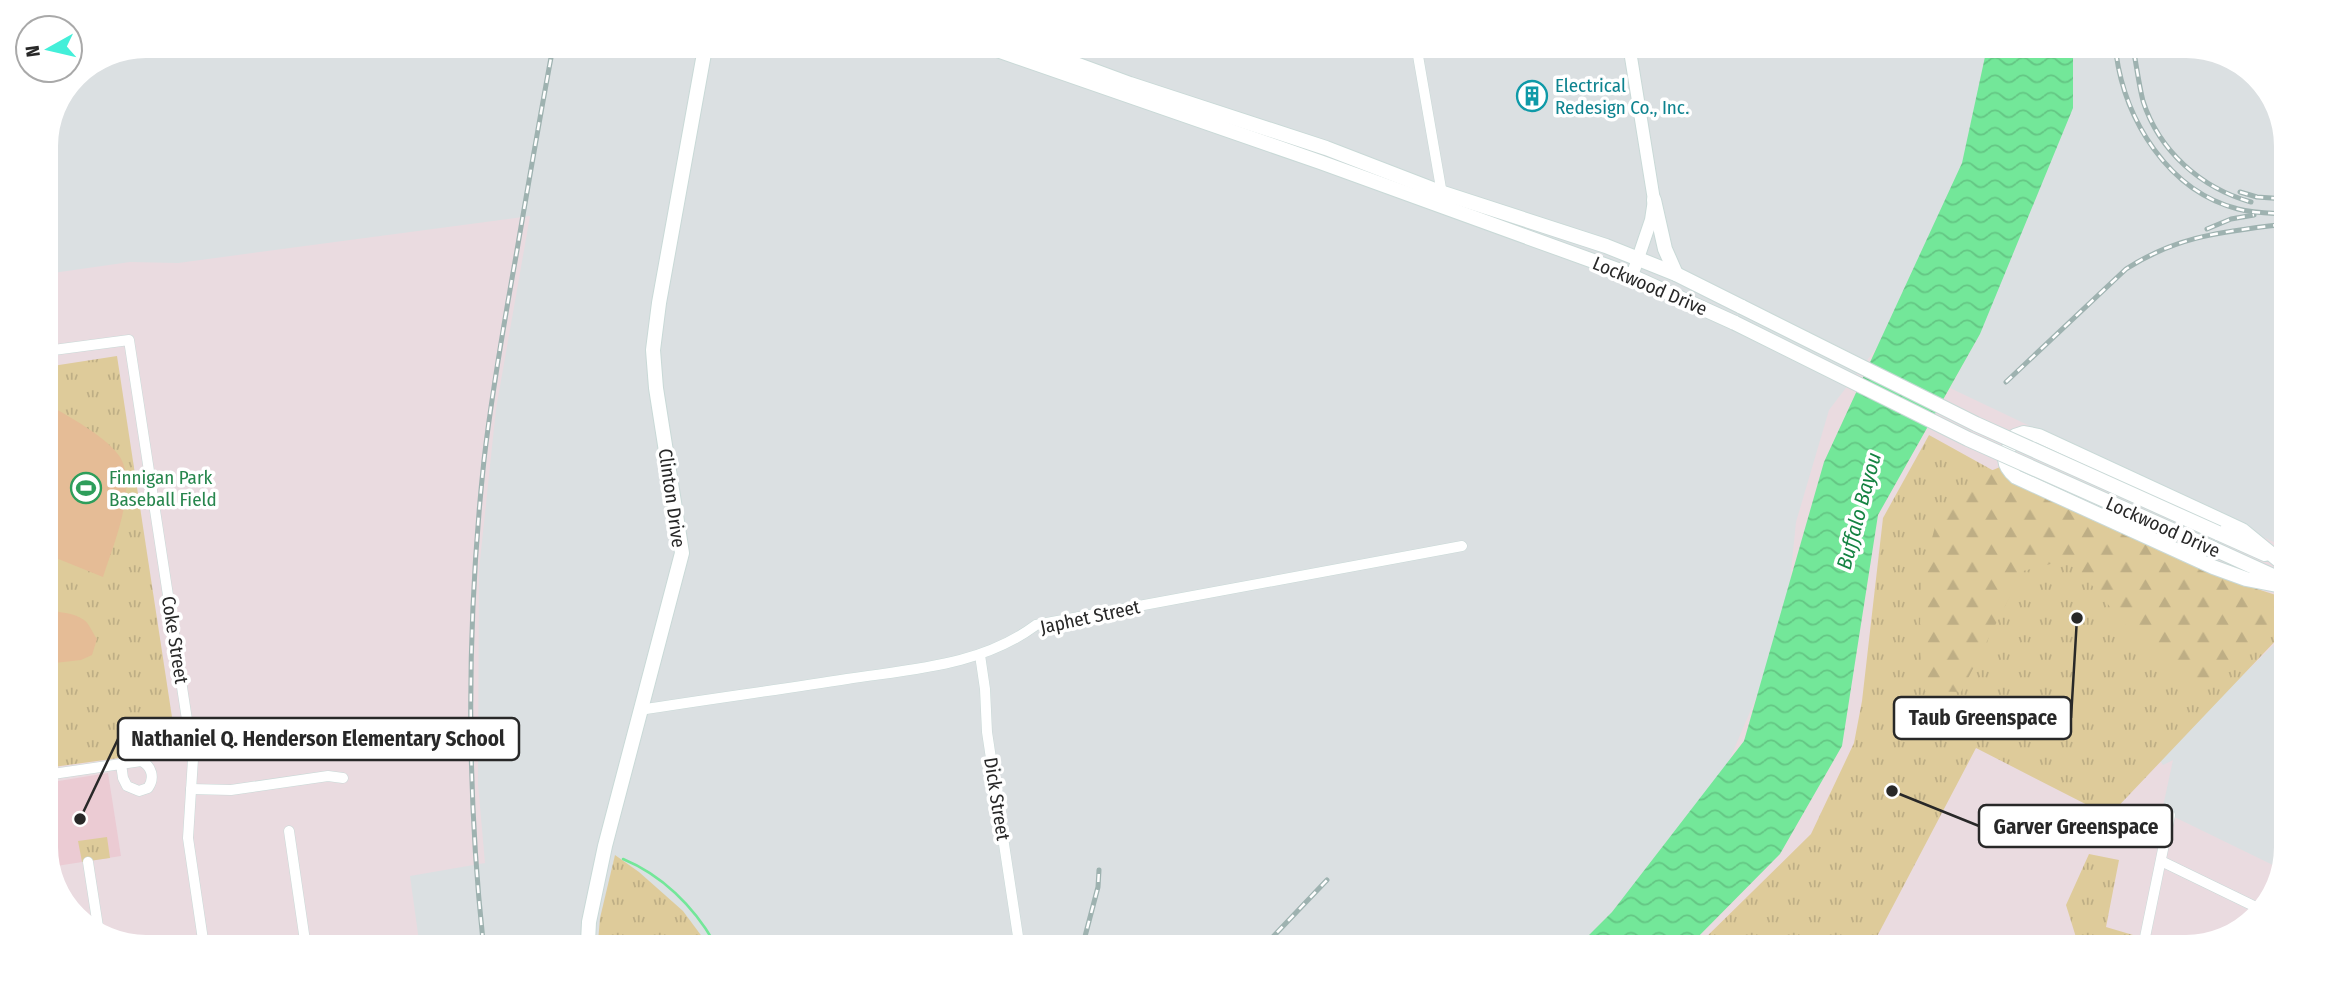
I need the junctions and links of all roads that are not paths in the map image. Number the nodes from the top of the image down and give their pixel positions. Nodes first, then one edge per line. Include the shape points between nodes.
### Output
1 (703, 58) edge
2 (1025, 58) edge
3 (1059, 58) edge
4 (1418, 58) edge
5 (1631, 58) edge
6 (1227, 122) junction
7 (1323, 155) junction
8 (1440, 192) junction
9 (1654, 200) junction
10 (1450, 209) junction
11 (1638, 259) junction
12 (1676, 274) junction
13 (1632, 276) junction
14 (58, 349) edge
15 (1462, 546) dead end
16 (2274, 556) edge
17 (2274, 558) edge
18 (2274, 576) edge
19 (2274, 584) edge
20 (980, 655) junction
21 (640, 710) junction
22 (121, 764) dead end
23 (58, 773) edge
24 (343, 778) dead end
25 (191, 789) junction
26 (2170, 815) dead end
27 (289, 831) dead end
28 (2161, 861) junction
29 (88, 862) dead end
30 (2253, 905) edge
31 (97, 920) edge
32 (202, 935) edge
33 (304, 935) edge
34 (588, 935) edge
35 (1018, 935) edge
36 (2146, 935) edge

1 - 21 main road, Clinton Drive via 653,350 682,553
2 - 6 main road, Lockwood Drive
3 - 6 main road, Lockwood Drive
4 - 8 street
5 - 9 street
6 - 7 main road, Lockwood Drive
7 - 8 main road, Lockwood Drive
7 - 10 main road, Lockwood Drive
8 - 10 street
8 - 11 main road, Lockwood Drive
9 - 11 street
9 - 12 main road
10 - 13 main road, Lockwood Drive
11 - 12 main road, Lockwood Drive
11 - 13 street
12 - 17 main road, Lockwood Drive, bridge via 1976,424
13 - 18 main road, Lockwood Drive, bridge via 1968,439
14 - 25 street, Coke Street via 129,340 193,759
15 - 20 street, Japhet Street via 1036,625
16 - 19 main road via 2242,530 2039,436 2015,436 2005,457 2007,469 2016,477 2213,566
20 - 21 street, Japhet Street via 939,666
20 - 35 street, Dick Street
21 - 34 main road, Clinton Drive via 605,846
22 - 23 street
24 - 25 street via 328,776 231,790
25 - 32 street, Coke Street via 188,838
26 - 28 street
27 - 33 street
28 - 30 street
28 - 36 street
29 - 31 street

